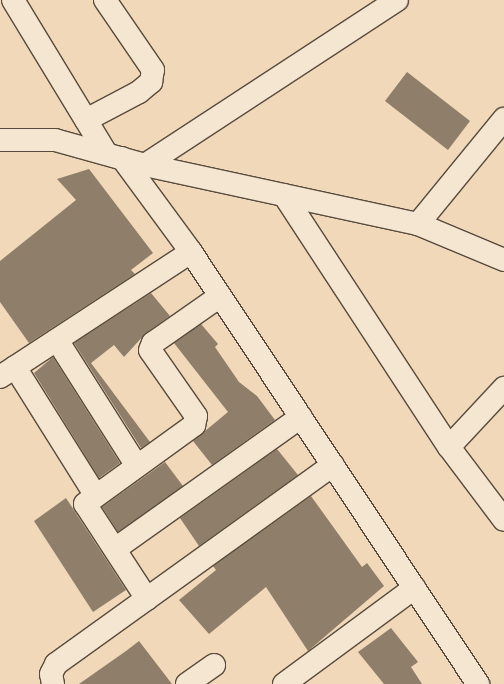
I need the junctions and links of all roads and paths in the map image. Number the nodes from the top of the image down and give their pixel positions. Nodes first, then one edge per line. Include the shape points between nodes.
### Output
1 (105, 0) edge
2 (397, 0) edge
3 (15, 1) edge
4 (86, 120) junction
5 (504, 120) edge
6 (0, 140) edge
7 (114, 155) junction
8 (145, 165) junction
9 (284, 195) junction
10 (418, 224) junction
11 (191, 252) junction
12 (504, 260) edge
13 (220, 296) junction
14 (57, 340) junction
15 (8, 372) edge
16 (504, 388) edge
17 (301, 417) junction
18 (449, 448) junction
19 (333, 465) junction
20 (137, 466) junction
21 (96, 496) junction
22 (504, 520) edge
23 (115, 549) junction
24 (414, 588) junction
25 (147, 599) junction
26 (214, 665) dead end
27 (53, 684) edge
28 (187, 684) edge
29 (284, 684) edge
30 (478, 684) edge

1 - 4 street via 153,70 151,82 140,92
2 - 8 street
3 - 4 street
4 - 7 street
5 - 10 street
6 - 7 street via 55,140
7 - 8 street
7 - 11 street
8 - 9 street
9 - 10 street
9 - 18 street
10 - 12 street
11 - 13 street
11 - 14 street
13 - 17 street
13 - 20 street via 153,343 151,356 196,416 194,425
14 - 15 street
14 - 20 street
15 - 21 street
16 - 18 street
17 - 19 street
17 - 23 street
18 - 22 street
19 - 24 street
19 - 25 street
20 - 21 street
21 - 23 street via 85,504
23 - 25 street
24 - 29 street
24 - 30 street
25 - 27 street via 56,664 51,674
26 - 28 street

